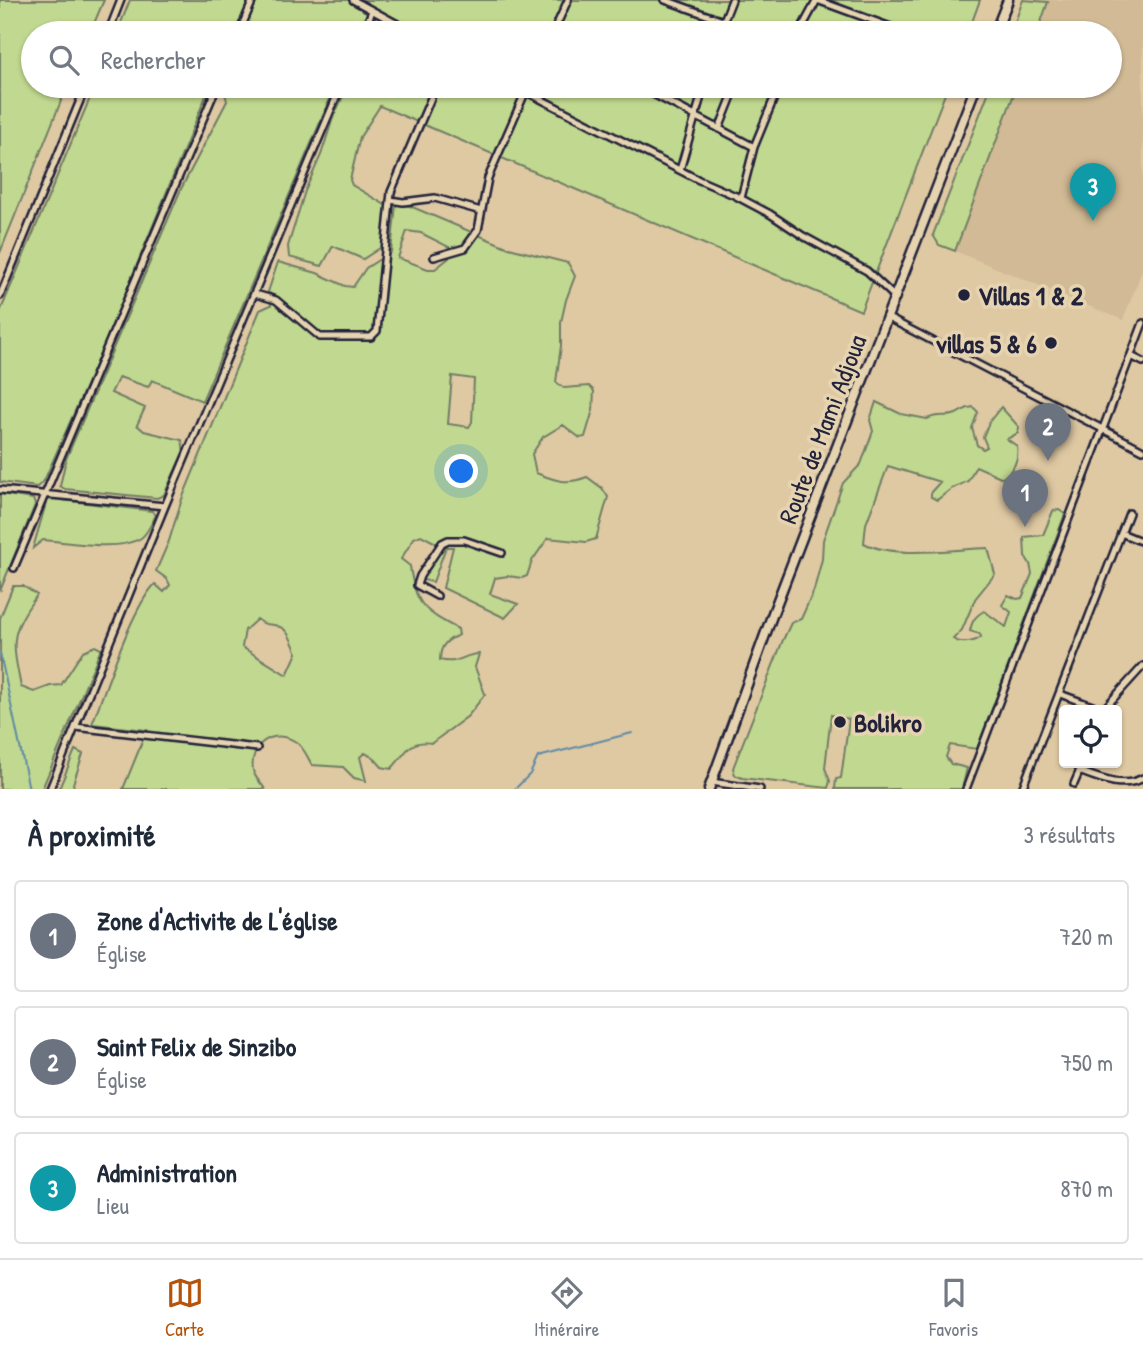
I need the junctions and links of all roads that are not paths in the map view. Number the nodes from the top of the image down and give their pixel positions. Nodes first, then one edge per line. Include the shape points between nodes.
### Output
1 (121, 0) edge
2 (253, 0) edge
3 (353, 0) edge
4 (568, 0) edge
5 (665, 0) edge
6 (732, 0) edge
7 (817, 0) edge
8 (1008, 0) edge
9 (372, 11) junction
10 (113, 21) edge
11 (244, 21) edge
12 (368, 21) edge
13 (391, 21) edge
14 (559, 21) edge
15 (723, 21) joint
16 (806, 21) edge
17 (874, 21) edge
18 (1000, 21) edge
19 (81, 98) edge
20 (212, 98) edge
21 (336, 98) edge
22 (431, 98) edge
23 (523, 98) edge
24 (546, 98) edge
25 (660, 98) edge
26 (701, 98) edge
27 (731, 98) edge
28 (774, 98) edge
29 (971, 98) edge
30 (695, 117) junction
31 (719, 129) junction
32 (754, 147) junction
33 (680, 170) junction
34 (741, 198) junction
35 (390, 200) junction
36 (481, 211) junction
37 (434, 257) dead end
38 (255, 293) junction
39 (0, 296) edge
40 (896, 298) junction
41 (888, 318) junction
42 (1143, 323) edge
43 (1131, 356) junction
44 (1143, 362) edge
45 (1104, 429) junction
46 (1143, 450) edge
47 (0, 491) edge
48 (43, 495) junction
49 (165, 506) junction
50 (1129, 513) dead end
51 (1121, 533) junction
52 (1143, 542) edge
53 (502, 554) dead end
54 (14, 568) dead end
55 (437, 596) dead end
56 (1143, 666) edge
57 (1060, 694) junction
58 (1090, 705) edge
59 (1108, 705) edge
60 (75, 727) junction
61 (257, 748) dead end
62 (1080, 768) edge
63 (1079, 771) junction
64 (1143, 778) edge
65 (1074, 784) dead end
66 (710, 786) edge
67 (50, 789) edge
68 (760, 789) edge
69 (966, 789) edge
70 (1022, 789) edge

1 - 10 street
2 - 11 street
3 - 9 street
4 - 14 street
5 - 15 street
6 - 15 street
7 - 16 street
7 - 17 street
8 - 18 street
9 - 12 street
9 - 13 street
19 - 39 street
20 - 48 street
21 - 38 street
22 - 35 street
23 - 36 street via 488,178
24 - 33 street
25 - 30 street
26 - 30 street
27 - 31 street
28 - 32 street
29 - 40 street, Route de Mami Adjoua
30 - 31 street
30 - 33 street
31 - 32 street
32 - 34 street
33 - 34 street
34 - 40 street via 867,271
35 - 36 street via 435,198
35 - 38 street via 377,331 371,337 320,337 276,300
36 - 37 street via 478,230 465,248
38 - 49 street
40 - 41 street, Route de Mami Adjoua
41 - 45 street
41 - 66 street, Route de Mami Adjoua
42 - 43 street
43 - 44 street
43 - 45 street
45 - 46 street
45 - 69 street
47 - 48 street
48 - 49 street
48 - 54 street
49 - 60 street
50 - 51 street
51 - 52 street
51 - 57 street
53 - 55 street via 464,540 442,543 417,585
56 - 59 street
57 - 58 street
57 - 70 street
60 - 61 street
60 - 67 street
62 - 63 street
63 - 64 street via 1119,786
63 - 65 street
66 - 68 street

